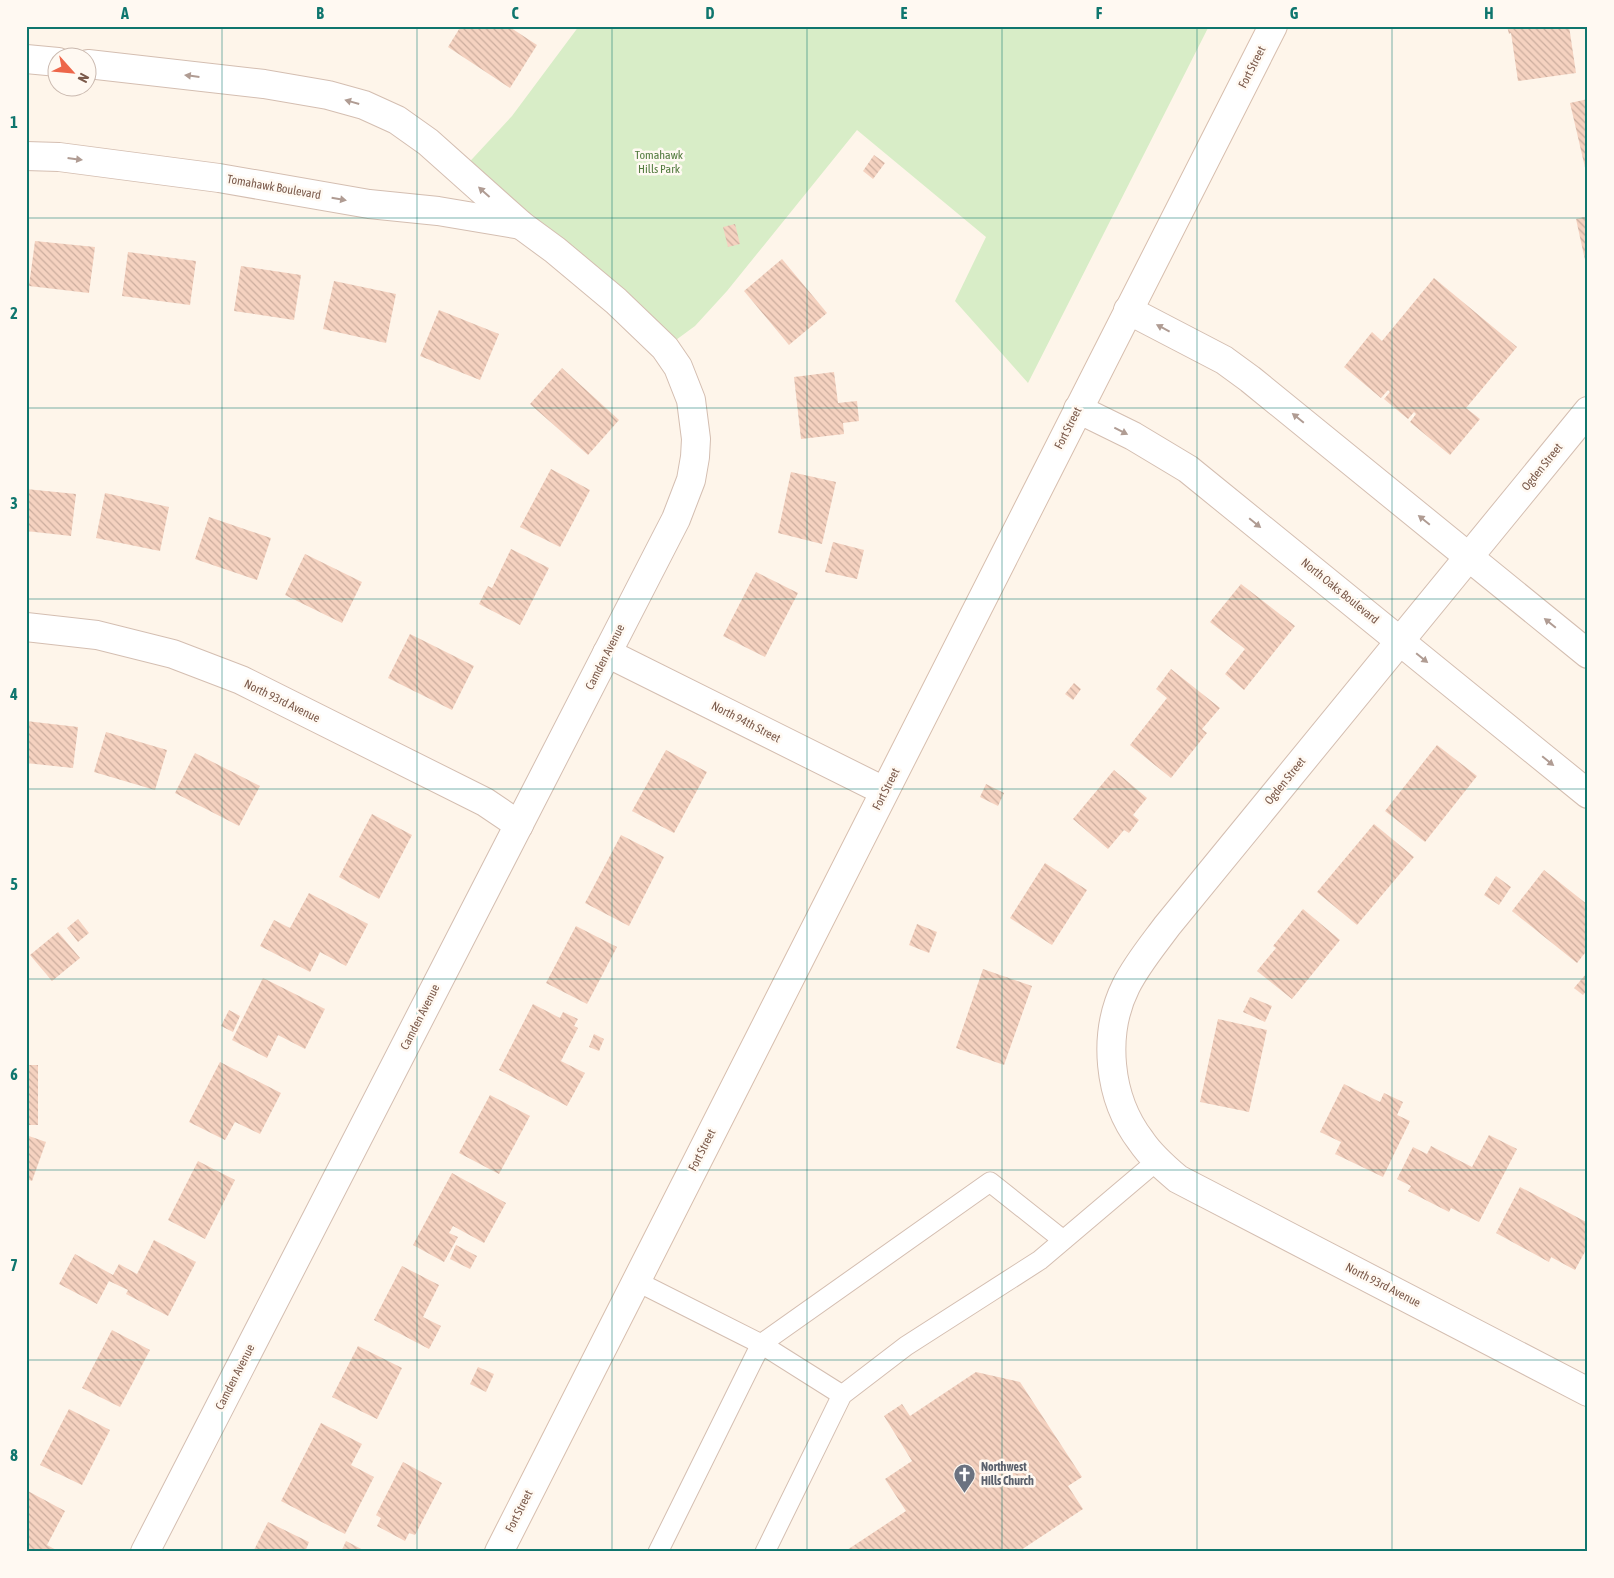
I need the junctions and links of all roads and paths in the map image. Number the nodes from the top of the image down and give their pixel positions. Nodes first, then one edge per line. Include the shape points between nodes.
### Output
1 (1273, 26) edge
2 (26, 59) edge
3 (48, 61) edge
4 (98, 65) edge
5 (26, 156) edge
6 (521, 225) junction
7 (1128, 310) junction
8 (1078, 409) junction
9 (1588, 411) edge
10 (691, 480) joint
11 (1468, 557) junction
12 (26, 627) edge
13 (1400, 640) junction
14 (607, 653) junction
15 (1588, 654) edge
16 (884, 791) junction
17 (1588, 794) edge
18 (519, 825) junction
19 (1158, 1160) junction
20 (1178, 1179) joint
21 (1063, 1240) junction
22 (636, 1281) junction
23 (761, 1344) junction
24 (1588, 1392) edge
25 (842, 1395) junction
26 (145, 1552) edge
27 (499, 1552) edge
28 (658, 1552) edge
29 (765, 1552) edge

1 - 7 street, Fort Street
2 - 3 street
6 -> 4 street, Tomahawk Boulevard via 428,142 397,120 364,105 264,84
5 -> 6 street, Tomahawk Boulevard via 219,178 368,204 438,211
6 - 10 street, Tomahawk Boulevard via 616,301 665,348 678,367 691,400 696,439
7 - 8 street, Fort Street
11 -> 7 street via 1224,360
8 -> 13 street, North Oaks Boulevard via 1188,469
8 - 16 street, Fort Street
9 - 11 street, Ogden Street
10 - 14 street, Camden Avenue via 676,519
11 - 13 street, Ogden Street
15 -> 11 street
12 - 18 street, North 93rd Avenue via 98,635 173,654 241,680 485,802
13 -> 17 street, North Oaks Boulevard
13 - 19 street, Ogden Street via 1167,926 1126,985 1112,1031 1115,1085 1125,1114 1140,1140
14 - 16 street, North 94th Street
14 - 18 street, Camden Avenue
16 - 22 street, Fort Street
18 - 26 street, Camden Avenue
19 - 20 street, Ogden Street
19 - 21 lane
20 - 24 street, North 93rd Avenue
21 - 23 lane via 990,1182
21 - 25 lane via 1040,1260 906,1346
22 - 23 lane
22 - 27 street, Fort Street
23 - 25 lane
23 - 28 lane
25 - 29 lane

